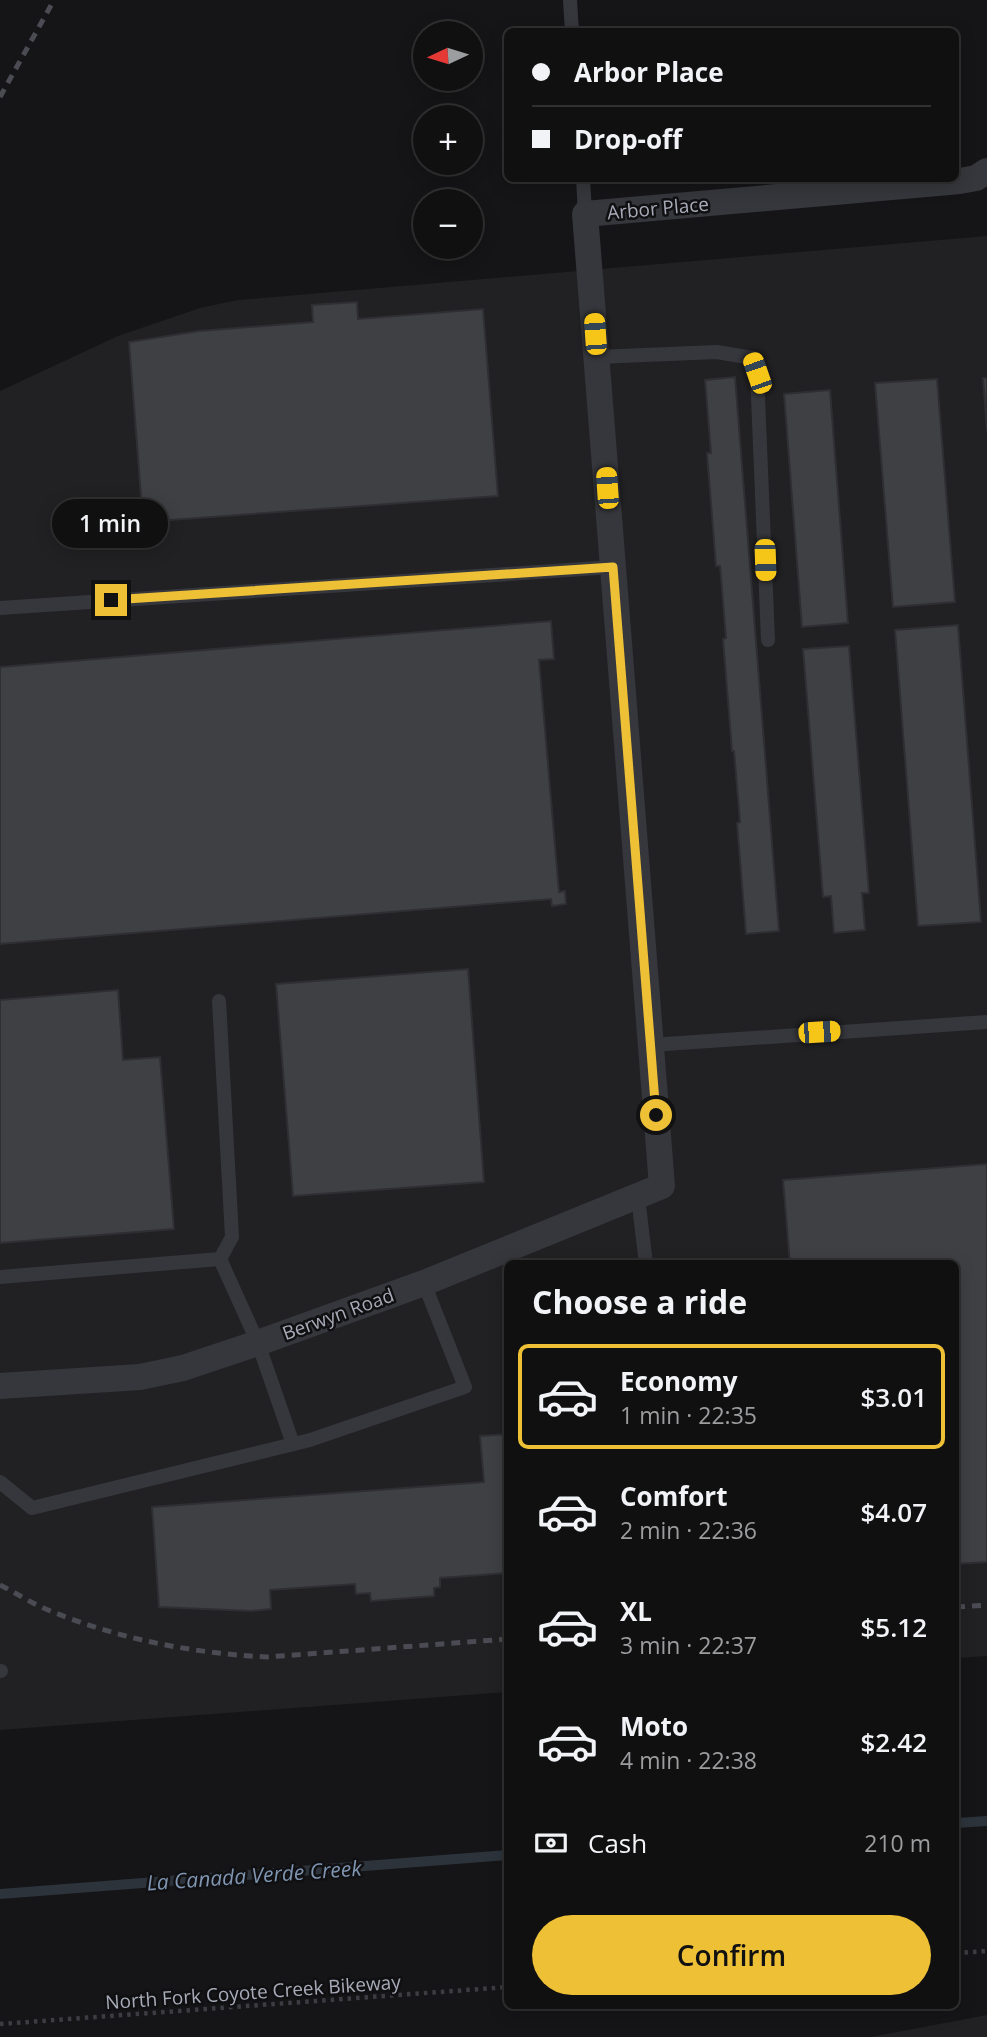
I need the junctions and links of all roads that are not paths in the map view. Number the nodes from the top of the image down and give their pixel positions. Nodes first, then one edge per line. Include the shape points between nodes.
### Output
1 (570, 0) edge
2 (572, 28) edge
3 (987, 171) edge
4 (959, 181) edge
5 (583, 182) edge
6 (949, 182) edge
7 (585, 214) junction
8 (597, 357) junction
9 (613, 567) junction
10 (0, 608) edge
11 (768, 640) dead end
12 (219, 1001) dead end
13 (987, 1022) edge
14 (651, 1045) junction
15 (662, 1186) joint
16 (638, 1197) junction
17 (220, 1259) junction
18 (646, 1260) edge
19 (0, 1277) edge
20 (424, 1283) junction
21 (258, 1343) junction
22 (0, 1386) edge
23 (293, 1444) junction
24 (0, 1482) edge

1 - 2 lane
3 - 4 street, Arbor Place
5 - 7 lane
6 - 7 street, Arbor Place
7 - 8 street, Arbor Place
8 - 9 street, Arbor Place
8 - 11 lane via 717,352 752,358 757,373
9 - 10 lane
9 - 14 street, Arbor Place
12 - 17 lane via 232,1237
13 - 14 lane
14 - 15 street, Arbor Place
15 - 16 street, Berwyn Road
16 - 18 lane
16 - 20 street, Berwyn Road
17 - 19 lane
17 - 21 lane
20 - 21 street, Berwyn Road
20 - 23 lane via 465,1387
21 - 22 street, Berwyn Road via 140,1377
21 - 23 lane
23 - 24 lane via 32,1508

